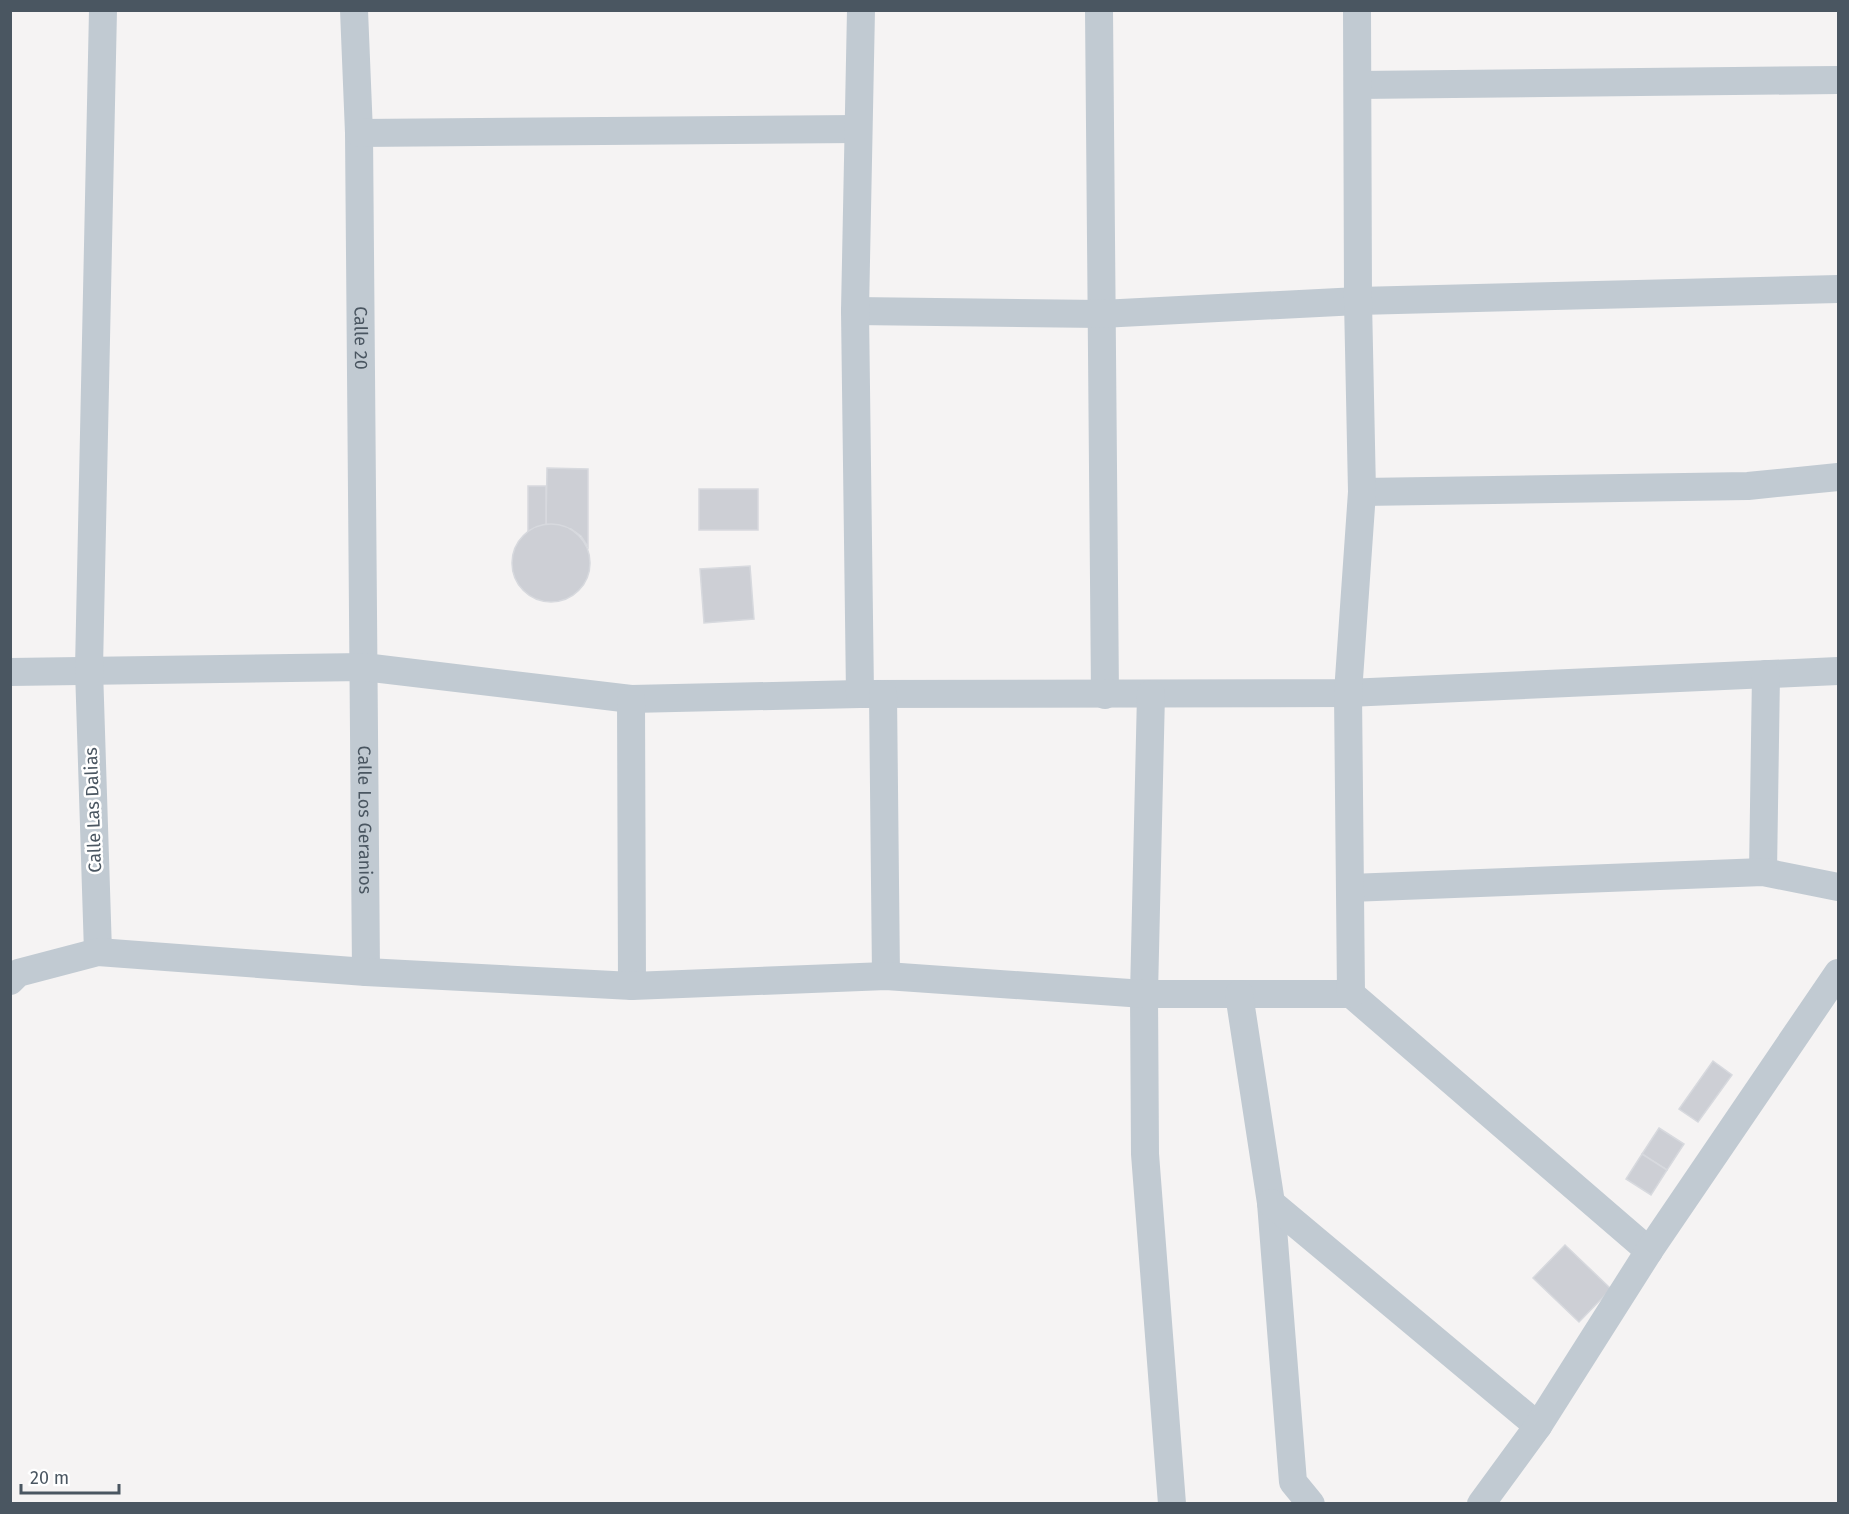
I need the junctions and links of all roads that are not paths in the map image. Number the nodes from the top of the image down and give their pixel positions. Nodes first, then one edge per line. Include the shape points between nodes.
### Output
1 (104, 10) edge
2 (354, 10) edge
3 (861, 10) edge
4 (1099, 10) edge
5 (1357, 10) edge
6 (1839, 80) edge
7 (1358, 85) junction
8 (857, 129) junction
9 (359, 133) junction
10 (1839, 289) edge
11 (1358, 301) junction
12 (855, 311) junction
13 (1101, 314) junction
14 (1839, 477) edge
15 (1362, 492) junction
16 (364, 667) junction
17 (89, 669) junction
18 (1839, 671) edge
19 (10, 672) edge
20 (1766, 674) junction
21 (1348, 693) junction
22 (872, 694) junction
23 (1105, 694) junction
24 (1151, 694) junction
25 (631, 699) junction
26 (1763, 872) junction
27 (1839, 887) edge
28 (1350, 888) junction
29 (98, 952) junction
30 (366, 972) junction
31 (1839, 974) edge
32 (886, 976) junction
33 (10, 981) edge
34 (632, 986) junction
35 (1144, 994) junction
36 (1239, 994) junction
37 (1351, 994) junction
38 (1271, 1203) junction
39 (1649, 1251) junction
40 (1538, 1426) junction
41 (1172, 1503) edge
42 (1311, 1503) edge
43 (1481, 1503) edge

1 - 17 street, Calle Las Dalias
2 - 9 street, Calle 20
3 - 8 street
4 - 13 street
5 - 7 street
6 - 7 street
7 - 11 street
8 - 9 street
8 - 12 street
9 - 16 street, Calle 20
10 - 11 street
11 - 13 street
11 - 15 street
12 - 13 street
12 - 22 street
13 - 23 street
14 - 15 street via 1748,486
15 - 21 street
16 - 17 street
16 - 25 street
16 - 30 street, Calle Los Geranios
17 - 19 street
17 - 29 street, Calle Las Dalias
18 - 20 street
20 - 21 street
20 - 26 street
21 - 24 street
21 - 28 street
22 - 23 street
22 - 25 street
22 - 32 street
23 - 24 street
24 - 35 street
25 - 34 street
26 - 27 street
26 - 28 street
28 - 37 street
29 - 30 street
29 - 33 street via 18,974
30 - 34 street
31 - 39 street
32 - 34 street
32 - 35 street
35 - 36 street
35 - 41 street via 1145,1154
36 - 37 street
36 - 38 street
37 - 39 street
38 - 40 street
38 - 42 street via 1293,1482
39 - 40 street
40 - 43 street

